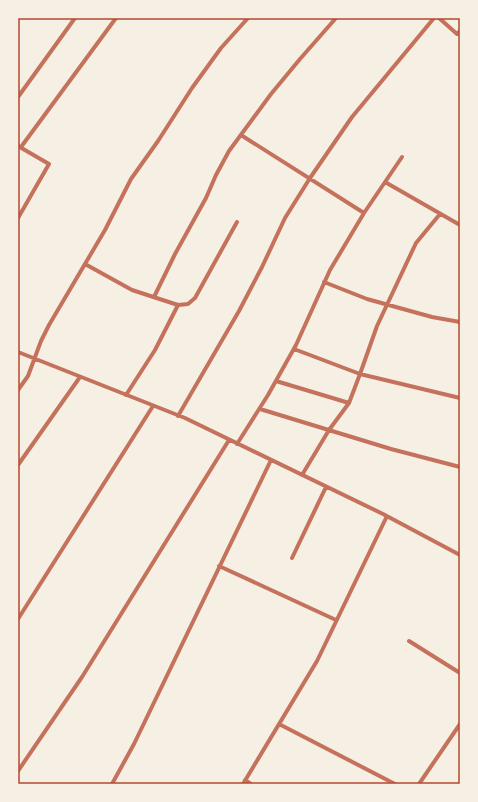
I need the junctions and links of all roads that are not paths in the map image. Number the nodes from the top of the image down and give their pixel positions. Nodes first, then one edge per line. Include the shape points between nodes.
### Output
1 (75, 18) edge
2 (116, 18) edge
3 (248, 18) edge
4 (336, 18) edge
5 (434, 18) edge
6 (439, 18) edge
7 (460, 31) edge
8 (18, 97) edge
9 (241, 135) junction
10 (19, 147) edge
11 (402, 157) dead end
12 (310, 178) junction
13 (385, 182) junction
14 (364, 213) junction
15 (440, 214) junction
16 (18, 218) edge
17 (237, 222) dead end
18 (460, 225) edge
19 (85, 264) junction
20 (324, 282) junction
21 (154, 297) junction
22 (387, 304) junction
23 (178, 305) junction
24 (460, 322) edge
25 (294, 349) junction
26 (18, 352) edge
27 (34, 358) junction
28 (360, 374) junction
29 (80, 377) junction
30 (276, 381) junction
31 (18, 390) edge
32 (126, 395) junction
33 (460, 398) edge
34 (349, 402) junction
35 (153, 406) junction
36 (260, 409) junction
37 (178, 416) junction
38 (329, 430) junction
39 (229, 440) junction
40 (238, 444) junction
41 (271, 460) junction
42 (18, 465) edge
43 (460, 467) edge
44 (302, 475) junction
45 (326, 487) junction
46 (387, 516) junction
47 (460, 555) edge
48 (292, 558) dead end
49 (220, 566) junction
50 (18, 619) edge
51 (336, 620) junction
52 (409, 641) dead end
53 (460, 673) edge
54 (279, 724) junction
55 (460, 724) edge
56 (18, 771) edge
57 (244, 782) edge
58 (112, 784) edge
59 (251, 784) edge
60 (395, 784) edge
61 (419, 784) edge

1 - 8 street
2 - 10 street
3 - 19 street via 221,48 131,179
4 - 9 street via 271,94
5 - 12 street via 352,116
6 - 7 street via 457,34
9 - 12 street
9 - 21 street via 216,174
10 - 16 street via 49,164
11 - 13 street
12 - 14 street
12 - 37 street via 285,218 240,311
13 - 14 street
13 - 15 street
14 - 20 street
15 - 18 street
15 - 22 street via 416,243
17 - 23 street via 195,298 188,304
19 - 21 street via 132,290
19 - 27 street via 49,325
20 - 22 street
20 - 25 street
21 - 23 street
22 - 24 street
22 - 28 street
23 - 32 street via 155,350
25 - 28 street
25 - 30 street
26 - 27 street
27 - 29 street
27 - 31 street via 28,376
28 - 33 street
28 - 34 street
29 - 32 street
29 - 42 street
30 - 34 street
30 - 36 street
32 - 35 street
34 - 38 street
35 - 37 street
35 - 50 street
36 - 38 street
36 - 40 street
37 - 39 street
38 - 43 street
38 - 44 street
39 - 40 street
39 - 56 street via 82,677
40 - 41 street
41 - 44 street
41 - 49 street
44 - 45 street
45 - 46 street
45 - 48 street
46 - 47 street
46 - 51 street
49 - 51 street
49 - 58 street
51 - 54 street via 317,661
52 - 53 street
54 - 57 street
54 - 60 street
55 - 61 street
57 - 59 street

